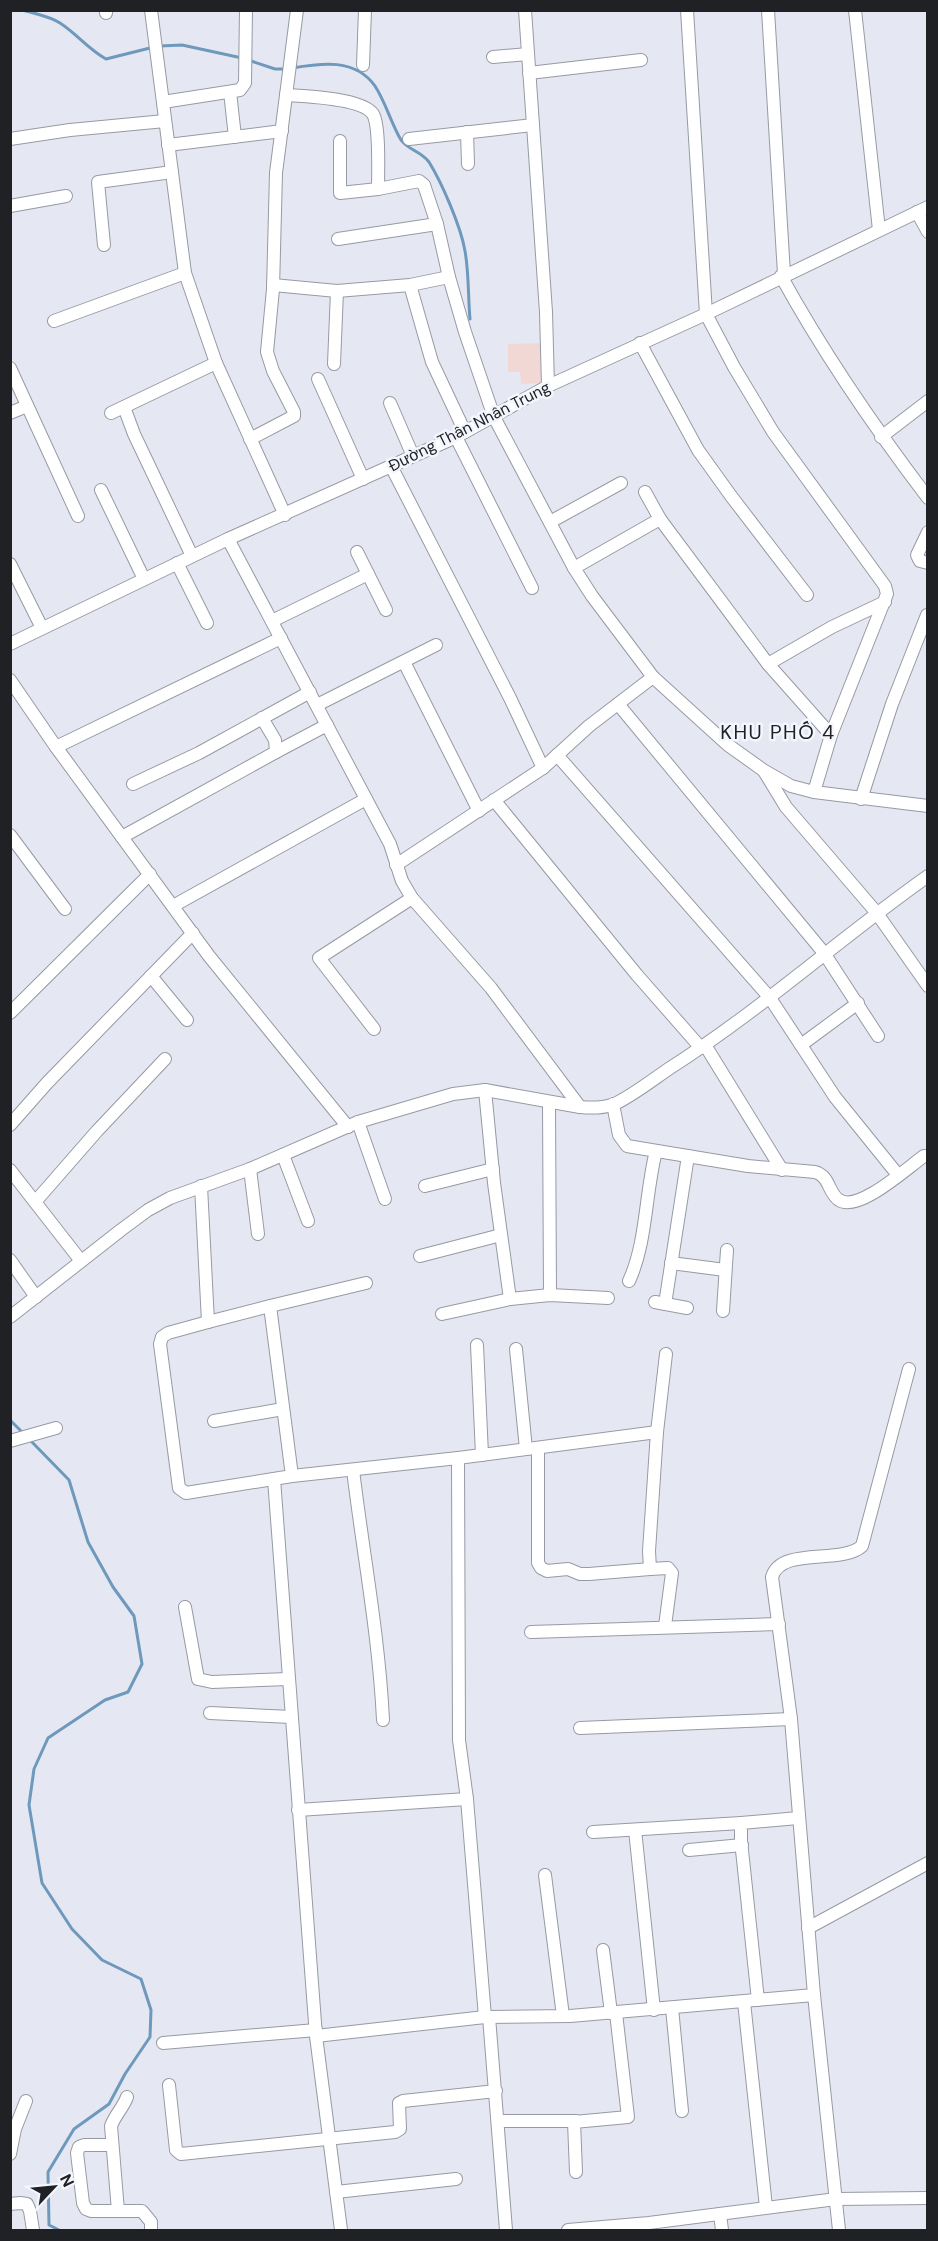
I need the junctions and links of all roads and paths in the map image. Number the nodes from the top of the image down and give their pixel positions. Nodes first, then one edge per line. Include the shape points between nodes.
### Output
1 (151, 10) edge
2 (246, 10) edge
3 (297, 10) edge
4 (365, 10) edge
5 (525, 10) edge
6 (687, 10) edge
7 (768, 10) edge
8 (855, 10) edge
9 (528, 54) junction
10 (493, 57) dead end
11 (641, 60) dead end
12 (363, 65) dead end
13 (529, 73) junction
14 (230, 92) junction
15 (286, 95) junction
16 (163, 102) junction
17 (165, 121) junction
18 (533, 125) junction
19 (282, 131) junction
20 (467, 132) junction
21 (235, 137) junction
22 (10, 139) edge
23 (409, 139) dead end
24 (340, 141) dead end
25 (168, 145) junction
26 (468, 164) dead end
27 (172, 172) junction
28 (378, 189) junction
29 (66, 196) dead end
30 (10, 206) edge
31 (922, 209) edge
32 (437, 224) junction
33 (879, 230) junction
34 (927, 232) edge
35 (338, 239) dead end
36 (104, 245) dead end
37 (185, 273) junction
38 (783, 275) junction
39 (449, 277) junction
40 (273, 285) junction
41 (410, 285) junction
42 (337, 291) junction
43 (706, 314) junction
44 (54, 321) dead end
45 (640, 343) junction
46 (216, 363) junction
47 (334, 364) dead end
48 (10, 368) edge
49 (318, 380) dead end
50 (548, 386) junction
51 (927, 401) edge
52 (390, 403) dead end
53 (27, 406) junction
54 (124, 407) junction
55 (10, 413) edge
56 (111, 413) dead end
57 (494, 417) junction
58 (460, 435) junction
59 (881, 437) junction
60 (250, 439) junction
61 (413, 456) junction
62 (391, 466) junction
63 (363, 479) junction
64 (621, 483) dead end
65 (101, 490) dead end
66 (645, 492) dead end
67 (927, 498) edge
68 (285, 515) junction
69 (78, 516) dead end
70 (660, 519) junction
71 (550, 522) junction
72 (927, 532) edge
73 (228, 539) junction
74 (357, 552) dead end
75 (192, 556) junction
76 (177, 563) junction
77 (927, 563) edge
78 (10, 564) edge
79 (574, 568) junction
80 (368, 574) junction
81 (144, 579) junction
82 (532, 588) dead end
83 (807, 595) dead end
84 (885, 602) junction
85 (386, 610) dead end
86 (927, 615) edge
87 (272, 621) junction
88 (207, 623) dead end
89 (42, 628) junction
90 (281, 638) junction
91 (10, 644) edge
92 (436, 645) dead end
93 (404, 663) junction
94 (768, 664) junction
95 (652, 677) junction
96 (10, 680) edge
97 (310, 692) junction
98 (618, 704) junction
99 (317, 705) junction
100 (262, 718) junction
101 (327, 725) junction
102 (831, 735) junction
103 (56, 747) junction
104 (276, 752) junction
105 (557, 755) junction
106 (543, 768) junction
107 (763, 770) junction
108 (133, 784) dead end
109 (814, 792) junction
110 (366, 799) junction
111 (861, 799) junction
112 (494, 800) junction
113 (927, 806) edge
114 (479, 811) junction
115 (10, 835) edge
116 (122, 837) junction
117 (396, 865) junction
118 (150, 874) junction
119 (927, 876) edge
120 (411, 898) junction
121 (173, 906) junction
122 (65, 909) dead end
123 (876, 912) junction
124 (193, 933) junction
125 (824, 953) junction
126 (151, 976) junction
127 (927, 986) edge
128 (770, 998) junction
129 (858, 1003) junction
130 (10, 1013) edge
131 (187, 1020) dead end
132 (374, 1029) dead end
133 (878, 1036) dead end
134 (801, 1045) junction
135 (703, 1047) junction
136 (165, 1059) dead end
137 (485, 1090) junction
138 (549, 1102) junction
139 (614, 1104) junction
140 (580, 1107) junction
141 (353, 1124) junction
142 (10, 1125) edge
143 (656, 1151) junction
144 (283, 1155) junction
145 (688, 1156) junction
146 (924, 1156) dead end
147 (250, 1168) junction
148 (493, 1169) junction
149 (10, 1170) edge
150 (782, 1170) junction
151 (898, 1175) junction
152 (201, 1186) junction
153 (425, 1186) dead end
154 (385, 1199) dead end
155 (35, 1202) junction
156 (308, 1221) dead end
157 (258, 1234) dead end
158 (501, 1235) junction
159 (727, 1250) dead end
160 (420, 1256) dead end
161 (10, 1260) edge
162 (81, 1261) junction
163 (671, 1263) junction
164 (725, 1270) junction
165 (629, 1281) dead end
166 (366, 1282) dead end
167 (550, 1295) junction
168 (36, 1297) junction
169 (608, 1298) dead end
170 (510, 1299) junction
171 (270, 1306) junction
172 (687, 1308) dead end
173 (723, 1311) dead end
174 (442, 1314) dead end
175 (10, 1317) edge
176 (208, 1322) junction
177 (477, 1345) dead end
178 (516, 1348) dead end
179 (666, 1354) dead end
180 (909, 1369) dead end
181 (283, 1409) junction
182 (214, 1420) dead end
183 (56, 1428) dead end
184 (657, 1432) junction
185 (19, 1438) edge
186 (532, 1448) junction
187 (482, 1455) junction
188 (458, 1458) junction
189 (353, 1470) junction
190 (292, 1476) junction
191 (274, 1479) junction
192 (650, 1569) junction
193 (185, 1607) dead end
194 (779, 1624) junction
195 (665, 1626) junction
196 (531, 1632) dead end
197 (288, 1679) junction
198 (210, 1713) dead end
199 (291, 1718) junction
200 (791, 1719) junction
201 (383, 1720) dead end
202 (580, 1728) dead end
203 (467, 1799) junction
204 (298, 1810) junction
205 (798, 1818) junction
206 (741, 1823) junction
207 (635, 1830) junction
208 (593, 1832) dead end
209 (742, 1845) junction
210 (689, 1850) dead end
211 (927, 1863) edge
212 (545, 1875) dead end
213 (808, 1928) junction
214 (603, 1950) dead end
215 (814, 1995) junction
216 (758, 2000) junction
217 (744, 2002) junction
218 (672, 2008) junction
219 (654, 2010) junction
220 (614, 2013) junction
221 (563, 2016) junction
222 (487, 2017) junction
223 (316, 2033) junction
224 (163, 2043) dead end
225 (169, 2085) dead end
226 (496, 2091) junction
227 (127, 2097) dead end
228 (26, 2101) dead end
229 (682, 2111) dead end
230 (498, 2121) junction
231 (576, 2121) junction
232 (329, 2137) junction
233 (112, 2145) junction
234 (10, 2154) edge
235 (576, 2172) dead end
236 (456, 2179) dead end
237 (336, 2192) junction
238 (927, 2198) edge
239 (836, 2199) junction
240 (10, 2204) edge
241 (766, 2207) junction
242 (118, 2211) junction
243 (720, 2214) junction
244 (649, 2227) edge
245 (33, 2230) edge
246 (151, 2230) edge
247 (341, 2230) edge
248 (506, 2230) edge
249 (568, 2230) edge
250 (722, 2230) edge
251 (839, 2230) edge

1 - 16 street
2 - 14 street via 245,83 240,90
3 - 15 street
4 - 12 street
5 - 9 street
6 - 43 street
7 - 38 street
8 - 33 street
9 - 10 street
9 - 13 street
11 - 13 street
13 - 18 street
14 - 16 street
14 - 21 street
15 - 19 street
15 - 28 street via 338,100 372,113 377,126
16 - 17 street
17 - 22 street
17 - 25 street
18 - 20 street
18 - 50 street
19 - 21 street
19 - 40 street via 276,173
20 - 23 street
20 - 26 street
21 - 25 street
24 - 28 street via 340,193
25 - 27 street
27 - 36 street via 98,182
27 - 37 street
28 - 32 street via 422,182
29 - 30 street
31 - 33 street, Đường Thân Nhân Trung
31 - 34 street
32 - 35 street
32 - 39 street
33 - 38 street, Đường Thân Nhân Trung
37 - 44 street
37 - 46 street
38 - 43 street, Đường Thân Nhân Trung
38 - 59 street via 828,357
39 - 41 street
39 - 57 street
40 - 42 street
40 - 60 street via 267,352 294,416
41 - 42 street
41 - 58 street via 432,362
42 - 47 street
43 - 45 street, Đường Thân Nhân Trung
43 - 84 street via 773,432 885,586
45 - 50 street, Đường Thân Nhân Trung
45 - 83 street via 698,450
46 - 54 street
46 - 60 street
48 - 53 street
49 - 63 street
50 - 57 street, Đường Thân Nhân Trung
51 - 59 street
52 - 61 street
53 - 55 street
53 - 69 street
54 - 56 street
54 - 75 street
57 - 58 street, Đường Thân Nhân Trung
57 - 71 street
58 - 61 street, Đường Thân Nhân Trung
58 - 82 street
59 - 67 street
60 - 68 street
61 - 62 street, Đường Thân Nhân Trung
62 - 63 street, Đường Thân Nhân Trung
62 - 106 street
63 - 68 street, Đường Thân Nhân Trung
64 - 71 street
65 - 81 street
66 - 70 street
68 - 73 street, Đường Thân Nhân Trung
70 - 79 street
70 - 94 street
71 - 79 street
72 - 77 street via 917,555
73 - 75 street, Đường Thân Nhân Trung
73 - 87 street
74 - 80 street
75 - 76 street, Đường Thân Nhân Trung
76 - 81 street, Đường Thân Nhân Trung
76 - 88 street
78 - 89 street
79 - 95 street
80 - 85 street
80 - 87 street
81 - 89 street, Đường Thân Nhân Trung
84 - 94 street
84 - 102 street
86 - 111 street
87 - 90 street
89 - 91 street, Đường Thân Nhân Trung
90 - 97 street
90 - 103 street
92 - 93 street
93 - 99 street
93 - 114 street
94 - 102 street
95 - 98 street
95 - 107 street via 728,745
96 - 103 street
97 - 99 street
97 - 100 street
98 - 105 street
98 - 125 street
99 - 101 street
100 - 104 street via 275,740
100 - 108 street
101 - 104 street
101 - 110 street
102 - 109 street
103 - 116 street
104 - 116 street
105 - 106 street
105 - 128 street
106 - 112 street
107 - 109 street via 791,786
107 - 123 street via 786,807
109 - 111 street
110 - 117 street via 390,844
110 - 121 street
111 - 113 street
112 - 114 street
112 - 135 street via 637,975
114 - 117 street
115 - 122 street
116 - 118 street
117 - 120 street
118 - 121 street
118 - 130 street
119 - 123 street
120 - 132 street via 319,958
120 - 140 street via 491,988
121 - 124 street
123 - 125 street
123 - 127 street
124 - 126 street
124 - 141 street
125 - 128 street
125 - 129 street
126 - 131 street
126 - 142 street
128 - 134 street
128 - 135 street
129 - 133 street
129 - 134 street
134 - 151 street via 835,1097
135 - 139 street
135 - 150 street
136 - 155 street
137 - 138 street
137 - 141 street via 453,1094
137 - 148 street
138 - 140 street
138 - 167 street
139 - 140 street
139 - 143 street via 622,1141 627,1146
141 - 144 street
141 - 154 street
143 - 145 street
143 - 165 street via 639,1258
144 - 147 street
144 - 156 street
145 - 150 street
145 - 163 street
146 - 151 street
147 - 152 street
147 - 157 street
148 - 153 street
148 - 158 street
149 - 155 street
150 - 151 street via 821,1174 836,1197 848,1204 878,1191
152 - 162 street via 148,1210
152 - 176 street
155 - 162 street
158 - 160 street
158 - 170 street
159 - 164 street
161 - 168 street
162 - 168 street
163 - 164 street
163 - 172 street via 660,1303
164 - 173 street
166 - 171 street
167 - 169 street
167 - 170 street
168 - 175 street
170 - 174 street
171 - 176 street
171 - 181 street
176 - 191 street via 168,1333 160,1344 179,1488 186,1493
177 - 187 street
178 - 186 street
179 - 184 street
180 - 194 street via 862,1546 857,1551 789,1561 778,1567 772,1577
181 - 182 street
181 - 190 street
183 - 185 street
184 - 186 street
184 - 192 street
186 - 187 street
186 - 192 street via 541,1568 568,1569 580,1574
187 - 188 street
188 - 189 street
188 - 203 street via 459,1740
189 - 190 street
189 - 201 street
190 - 191 street
191 - 197 street
192 - 195 street via 668,1569 672,1573
193 - 197 street via 198,1679
194 - 195 street
194 - 200 street
195 - 196 street
197 - 199 street
198 - 199 street
199 - 204 street
200 - 202 street
200 - 205 street
203 - 204 street
203 - 222 street
204 - 223 street
205 - 206 street
205 - 213 street
206 - 207 street
206 - 209 street
207 - 208 street
207 - 219 street
209 - 210 street
209 - 216 street
211 - 213 street
212 - 221 street
213 - 215 street
214 - 220 street
215 - 216 street
215 - 239 street
216 - 217 street
217 - 218 street
217 - 241 street
218 - 219 street
218 - 229 street
219 - 220 street
220 - 221 street
220 - 231 street via 628,2117
221 - 222 street
222 - 223 street
222 - 226 street
223 - 224 street
223 - 232 street
225 - 232 street via 177,2150 181,2154
226 - 230 street
226 - 232 street via 403,2101 399,2103 399,2130
227 - 233 street via 113,2119
228 - 234 street
230 - 231 street
230 - 248 street
231 - 235 street
232 - 237 street
233 - 242 street
233 - 242 street via 84,2145 77,2153 86,2209
236 - 237 street
237 - 247 street
238 - 239 street
239 - 241 street
239 - 251 street
240 - 245 street via 27,2204
241 - 243 street
242 - 246 street via 142,2211 151,2222
243 - 244 street
243 - 250 street
244 - 249 street

